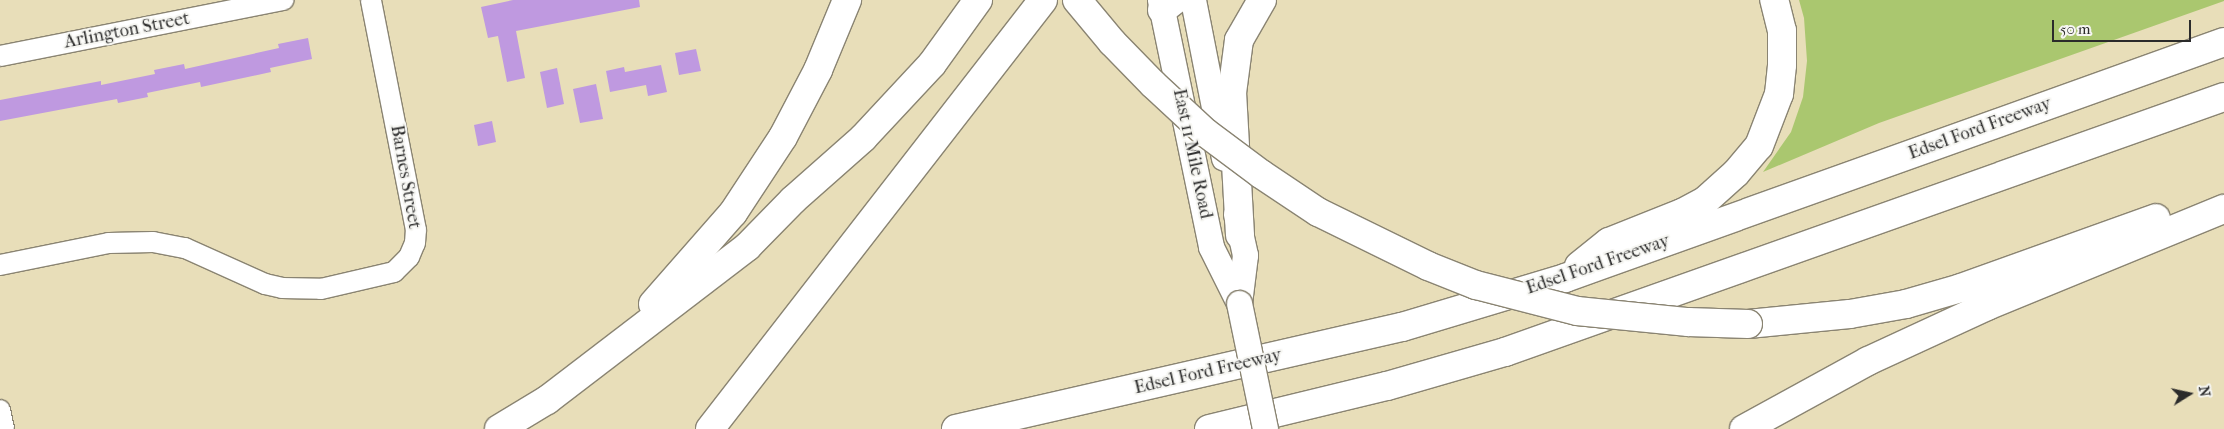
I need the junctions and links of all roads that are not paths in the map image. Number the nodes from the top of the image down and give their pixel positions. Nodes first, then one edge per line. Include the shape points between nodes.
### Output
1 (284, 0) edge
2 (370, 0) edge
3 (847, 0) edge
4 (978, 0) edge
5 (1043, 0) edge
6 (1077, 0) edge
7 (1193, 0) edge
8 (1262, 0) edge
9 (1774, 0) edge
10 (1166, 3) edge
11 (2224, 42) edge
12 (0, 56) edge
13 (2224, 97) edge
14 (2224, 194) edge
15 (2224, 209) edge
16 (1240, 235) junction
17 (0, 265) edge
18 (1565, 278) junction
19 (1239, 303) junction
20 (572, 381) junction
21 (0, 410) edge
22 (4, 429) edge
23 (499, 429) edge
24 (710, 429) edge
25 (956, 429) edge
26 (1209, 429) edge
27 (1265, 429) edge
28 (1744, 429) edge

1 - 12 street, Arlington Street
2 - 17 street, Barnes Street via 416,230 409,258 394,272 320,289 289,289 266,284 185,248 124,242
3 - 20 highway via 818,70 783,137 733,214 663,294
4 - 20 highway via 932,64 863,138 793,200 747,247
5 - 24 highway
6 - 14 highway, bridge via 1112,42 1206,133 1318,212 1428,266 1476,285 1577,311 1688,322 1748,324 1850,314 1906,304 1961,288
7 - 16 main road, East 11 Mile Road
8 - 16 highway via 1239,40 1232,93
9 - 18 highway via 1782,31 1779,94 1759,146 1706,200 1609,242
10 - 19 main road, East 11 Mile Road via 1211,246
11 - 18 highway, Edsel Ford Freeway
13 - 26 highway via 1505,352 1387,386
15 - 28 highway via 1979,310 1868,361
16 - 19 main road, East 11 Mile Road via 1245,255
18 - 25 highway, Edsel Ford Freeway via 1402,327
19 - 27 main road, East 11 Mile Road, bridge
20 - 23 highway
21 - 22 street

